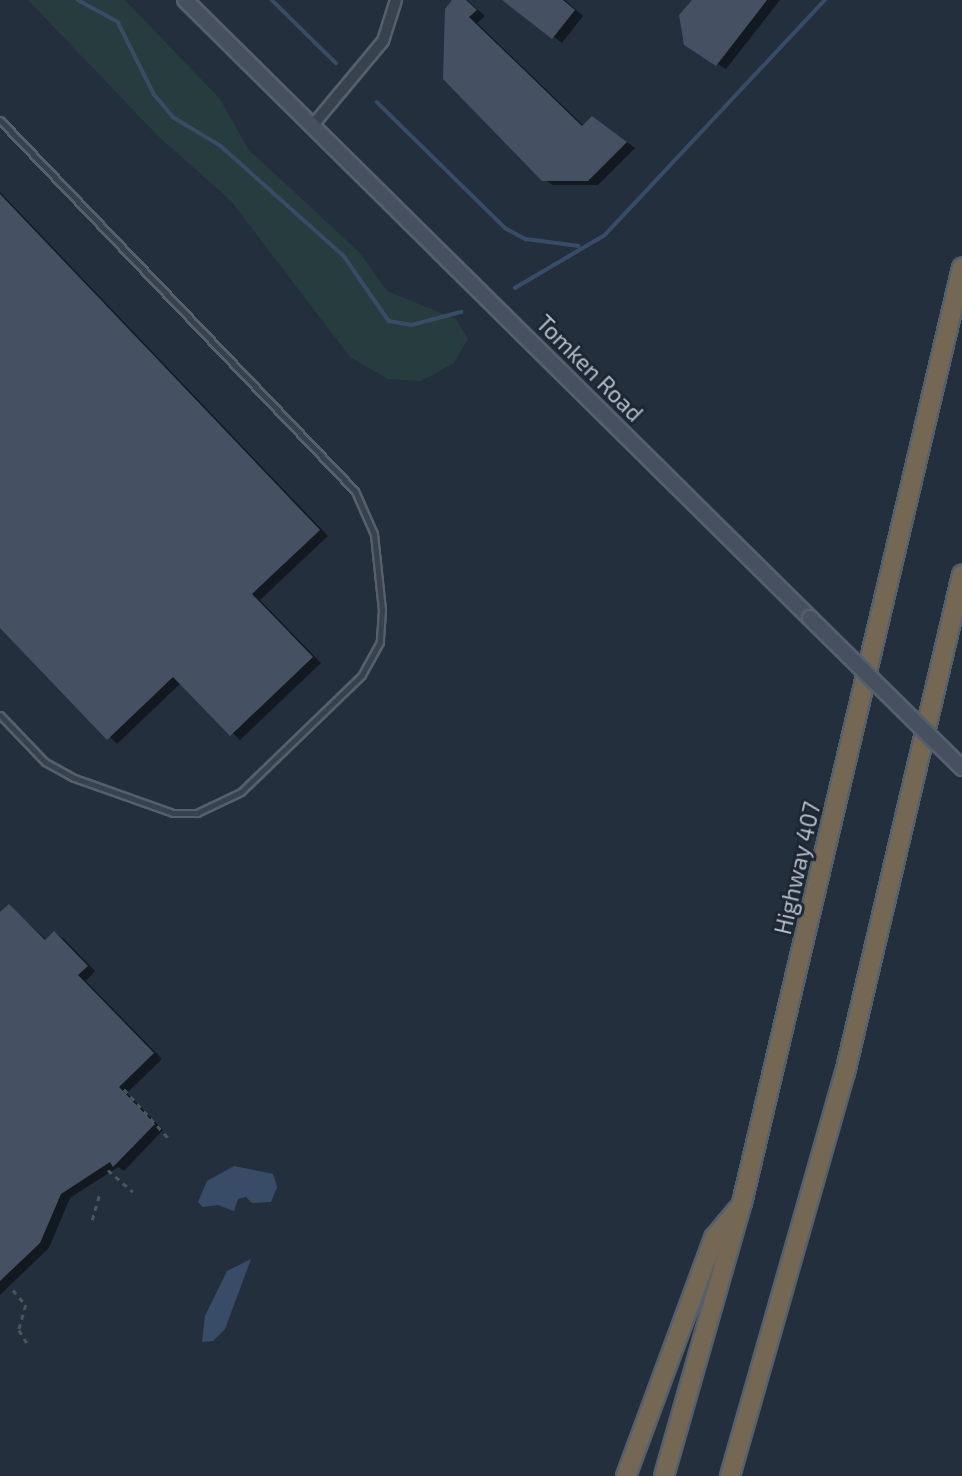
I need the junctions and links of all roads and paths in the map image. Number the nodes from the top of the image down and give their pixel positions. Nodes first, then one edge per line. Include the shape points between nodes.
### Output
1 (185, 0) edge
2 (396, 0) edge
3 (0, 120) edge
4 (313, 125) junction
5 (962, 268) edge
6 (962, 575) edge
7 (0, 715) edge
8 (962, 768) edge
9 (124, 1089) dead end
10 (171, 1141) dead end
11 (108, 1170) dead end
12 (132, 1192) dead end
13 (99, 1196) dead end
14 (742, 1203) junction
15 (92, 1220) dead end
16 (13, 1290) dead end
17 (29, 1346) dead end
18 (626, 1476) edge
19 (664, 1476) edge
20 (730, 1476) edge

1 - 4 main road, Tomken Road
2 - 4 street via 383,41
3 - 7 lane via 355,491 374,534 382,610 380,642 362,675 241,792 197,813 173,813 74,778 45,762
4 - 8 main road, Tomken Road, bridge
5 - 14 highway, Highway 407
6 - 20 highway via 845,1073
9 - 10 path
11 - 12 path
13 - 15 path
14 - 18 highway via 714,1238
14 - 19 highway, Highway 407
16 - 17 path via 26,1305 19,1330

